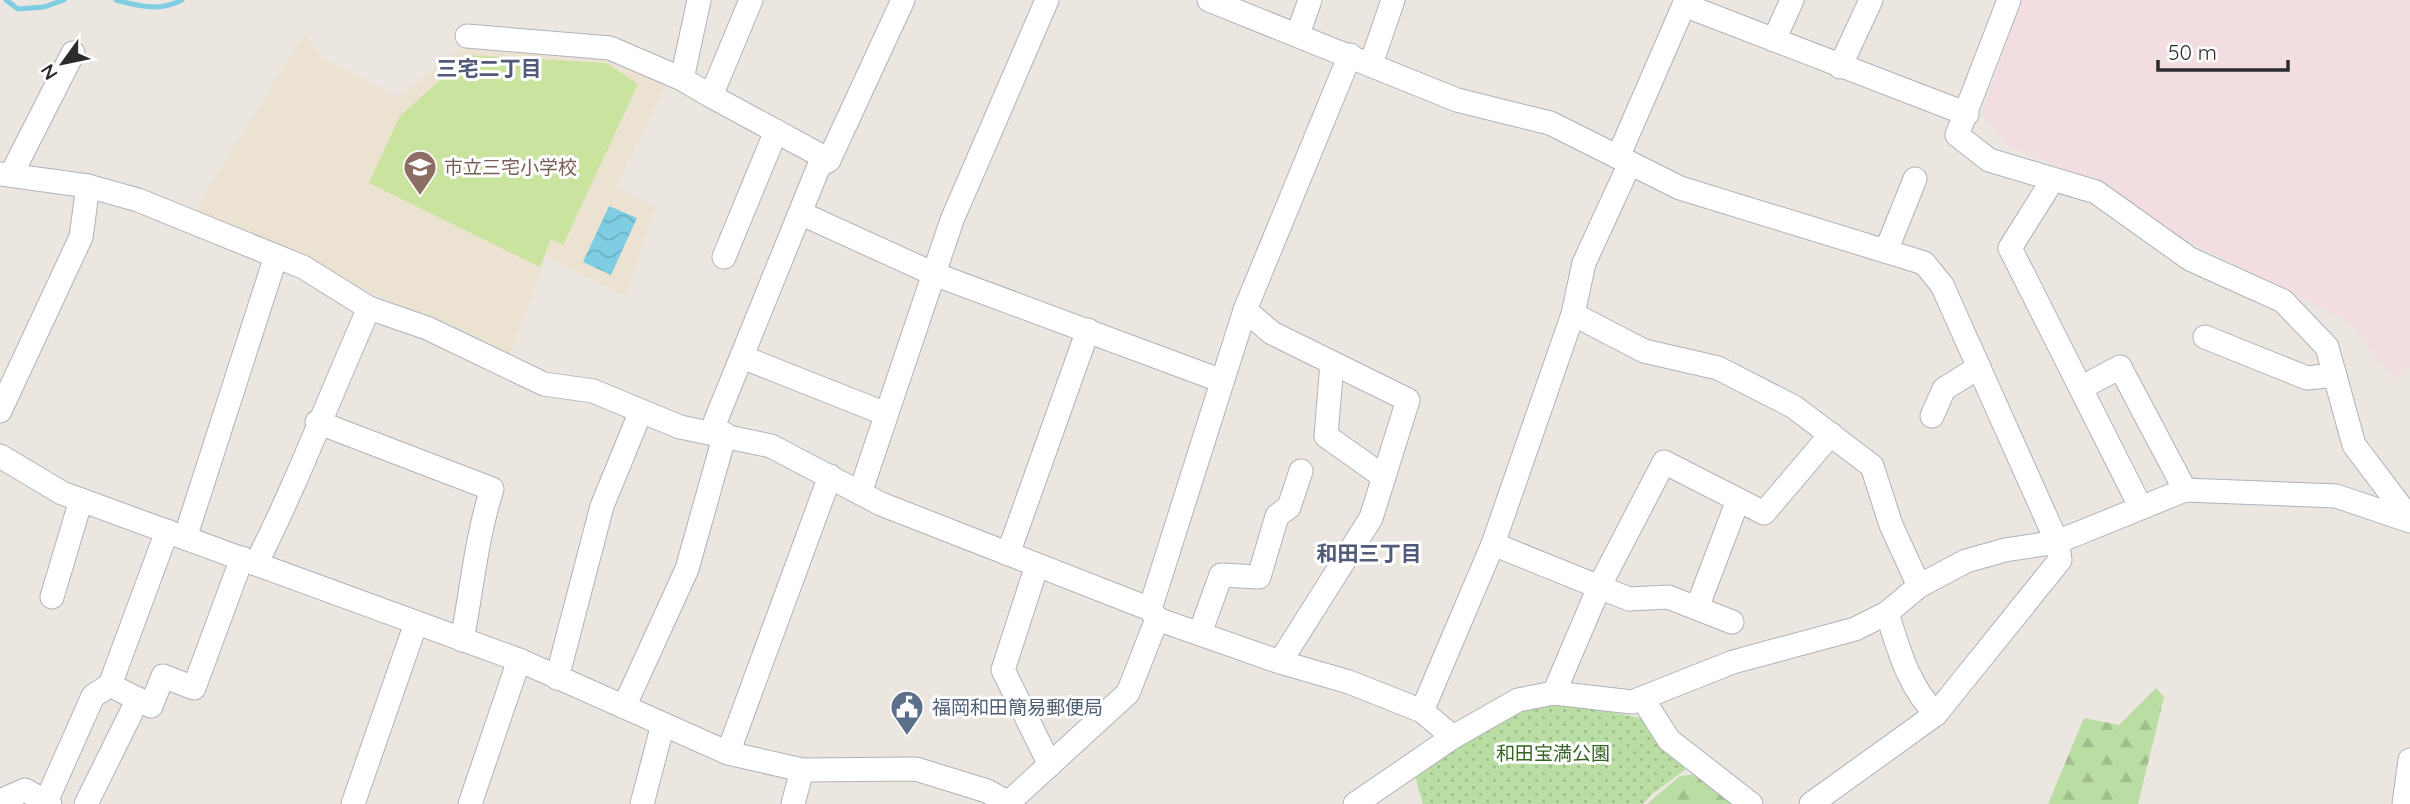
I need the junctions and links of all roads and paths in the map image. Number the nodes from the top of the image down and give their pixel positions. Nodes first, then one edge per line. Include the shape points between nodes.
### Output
1 (699, 0) edge
2 (751, 0) edge
3 (903, 0) edge
4 (1046, 0) edge
5 (1310, 0) edge
6 (1393, 0) edge
7 (1792, 0) edge
8 (1871, 0) edge
9 (2010, 0) edge
10 (1219, 2) edge
11 (1685, 2) edge
12 (1298, 34) junction
13 (467, 36) dead end
14 (1774, 40) junction
15 (73, 53) dead end
16 (1360, 60) junction
17 (1840, 67) junction
18 (682, 79) junction
19 (711, 96) junction
20 (1967, 114) junction
21 (776, 131) junction
22 (829, 160) junction
23 (1624, 160) junction
24 (5, 174) edge
25 (1915, 179) dead end
26 (2052, 181) junction
27 (88, 186) junction
28 (800, 213) junction
29 (1886, 251) junction
30 (276, 256) junction
31 (724, 257) dead end
32 (934, 274) junction
33 (369, 308) junction
34 (1245, 310) junction
35 (1573, 314) junction
36 (1088, 330) junction
37 (2204, 337) dead end
38 (742, 358) junction
39 (1332, 363) junction
40 (1979, 367) junction
41 (2335, 375) junction
42 (1222, 381) junction
43 (2081, 388) junction
44 (0, 411) edge
45 (641, 411) junction
46 (886, 414) junction
47 (1931, 416) dead end
48 (317, 422) junction
49 (718, 433) junction
50 (1830, 434) junction
51 (0, 456) edge
52 (1301, 471) dead end
53 (830, 476) junction
54 (1384, 477) junction
55 (2185, 490) junction
56 (860, 493) junction
57 (81, 500) junction
58 (1738, 500) junction
59 (2140, 506) junction
60 (2410, 520) edge
61 (176, 534) junction
62 (2057, 541) junction
63 (1493, 544) junction
64 (1008, 554) junction
65 (249, 561) junction
66 (1037, 565) junction
67 (1600, 585) junction
68 (1919, 586) junction
69 (52, 597) dead end
70 (1697, 608) junction
71 (1887, 613) junction
72 (1153, 614) junction
73 (1732, 622) dead end
74 (416, 623) junction
75 (1200, 633) junction
76 (462, 640) junction
77 (519, 660) junction
78 (1280, 663) junction
79 (557, 678) junction
80 (110, 685) junction
81 (1554, 693) junction
82 (1642, 698) junction
83 (138, 699) junction
84 (624, 707) junction
85 (1422, 711) junction
86 (1936, 713) junction
87 (663, 724) junction
88 (1454, 737) junction
89 (728, 753) junction
90 (2410, 760) edge
91 (1050, 765) junction
92 (802, 770) junction
93 (0, 801) edge
94 (998, 801) edge
95 (48, 803) edge
96 (86, 804) edge
97 (353, 804) edge
98 (470, 804) edge
99 (642, 804) edge
100 (793, 804) edge
101 (1356, 804) edge
102 (1751, 804) edge
103 (1811, 804) edge
104 (2404, 804) edge

1 - 18 street
2 - 19 street
3 - 22 street
4 - 32 street via 952,220
5 - 12 street
6 - 16 street
7 - 14 street
8 - 17 street
9 - 20 street
10 - 12 street
11 - 14 street
11 - 23 street
12 - 16 street
13 - 18 street via 610,48
14 - 17 street
15 - 24 street
16 - 23 street via 1457,100 1550,123
16 - 34 street
17 - 20 street
18 - 19 street
19 - 21 street
20 - 26 street via 1957,135 1989,160
21 - 22 street
21 - 31 street
22 - 28 street via 820,166
23 - 29 street via 1680,188
23 - 35 street via 1584,263
24 - 27 street
25 - 29 street
26 - 41 street via 2096,192 2190,259 2283,301 2327,347
26 - 43 street via 2010,248
27 - 30 street via 138,200
27 - 44 street via 82,237
28 - 32 street
28 - 38 street
29 - 40 street via 1924,262 1942,285
30 - 33 street via 303,267
30 - 61 street
32 - 36 street
32 - 46 street
33 - 45 street via 427,328 544,384 593,391
33 - 48 street
34 - 39 street via 1272,332
34 - 42 street
35 - 50 street via 1644,351 1718,368 1794,407
35 - 63 street
36 - 42 street
36 - 64 street
37 - 41 street via 2307,378
38 - 46 street
38 - 49 street
39 - 54 street via 1326,436
39 - 54 street via 1408,400
40 - 47 street via 1944,389
40 - 62 street
41 - 60 street via 2354,445
42 - 72 street
43 - 55 street via 2120,367
43 - 59 street
45 - 49 street via 680,427
45 - 79 street via 603,506
46 - 56 street
48 - 65 street via 281,514
48 - 76 street via 492,489 478,535
49 - 53 street via 771,446
49 - 84 street via 687,569
50 - 58 street via 1764,513
50 - 68 street via 1872,466 1891,525
51 - 57 street
52 - 75 street via 1289,507 1277,516 1259,577 1221,575
53 - 56 street
53 - 89 street
54 - 78 street via 1371,518
55 - 59 street
55 - 60 street via 2336,496
56 - 64 street
57 - 61 street
57 - 69 street
58 - 67 street via 1664,462
58 - 70 street
59 - 62 street
61 - 65 street
61 - 80 street
62 - 68 street via 1966,561
62 - 86 street via 2060,560
63 - 67 street
63 - 85 street
64 - 66 street
65 - 74 street
65 - 83 street via 194,688 163,676 151,706
66 - 72 street
66 - 91 street via 1003,670
67 - 70 street via 1629,599 1668,597
67 - 81 street
68 - 71 street
70 - 73 street
71 - 82 street via 1855,629 1733,662
71 - 86 street via 1903,665 1920,699
72 - 75 street
72 - 91 street via 1128,693
74 - 76 street
74 - 97 street
75 - 78 street
76 - 77 street
77 - 79 street
77 - 98 street
78 - 85 street via 1349,682
79 - 84 street
80 - 83 street
80 - 95 street via 93,696
81 - 82 street via 1632,702
81 - 88 street via 1518,700
82 - 102 street via 1669,740
83 - 96 street
84 - 87 street
85 - 88 street
86 - 103 street
87 - 89 street
87 - 99 street
88 - 101 street
89 - 92 street
90 - 104 street
91 - 94 street
92 - 94 street via 916,769
92 - 100 street
93 - 95 street via 24,790

